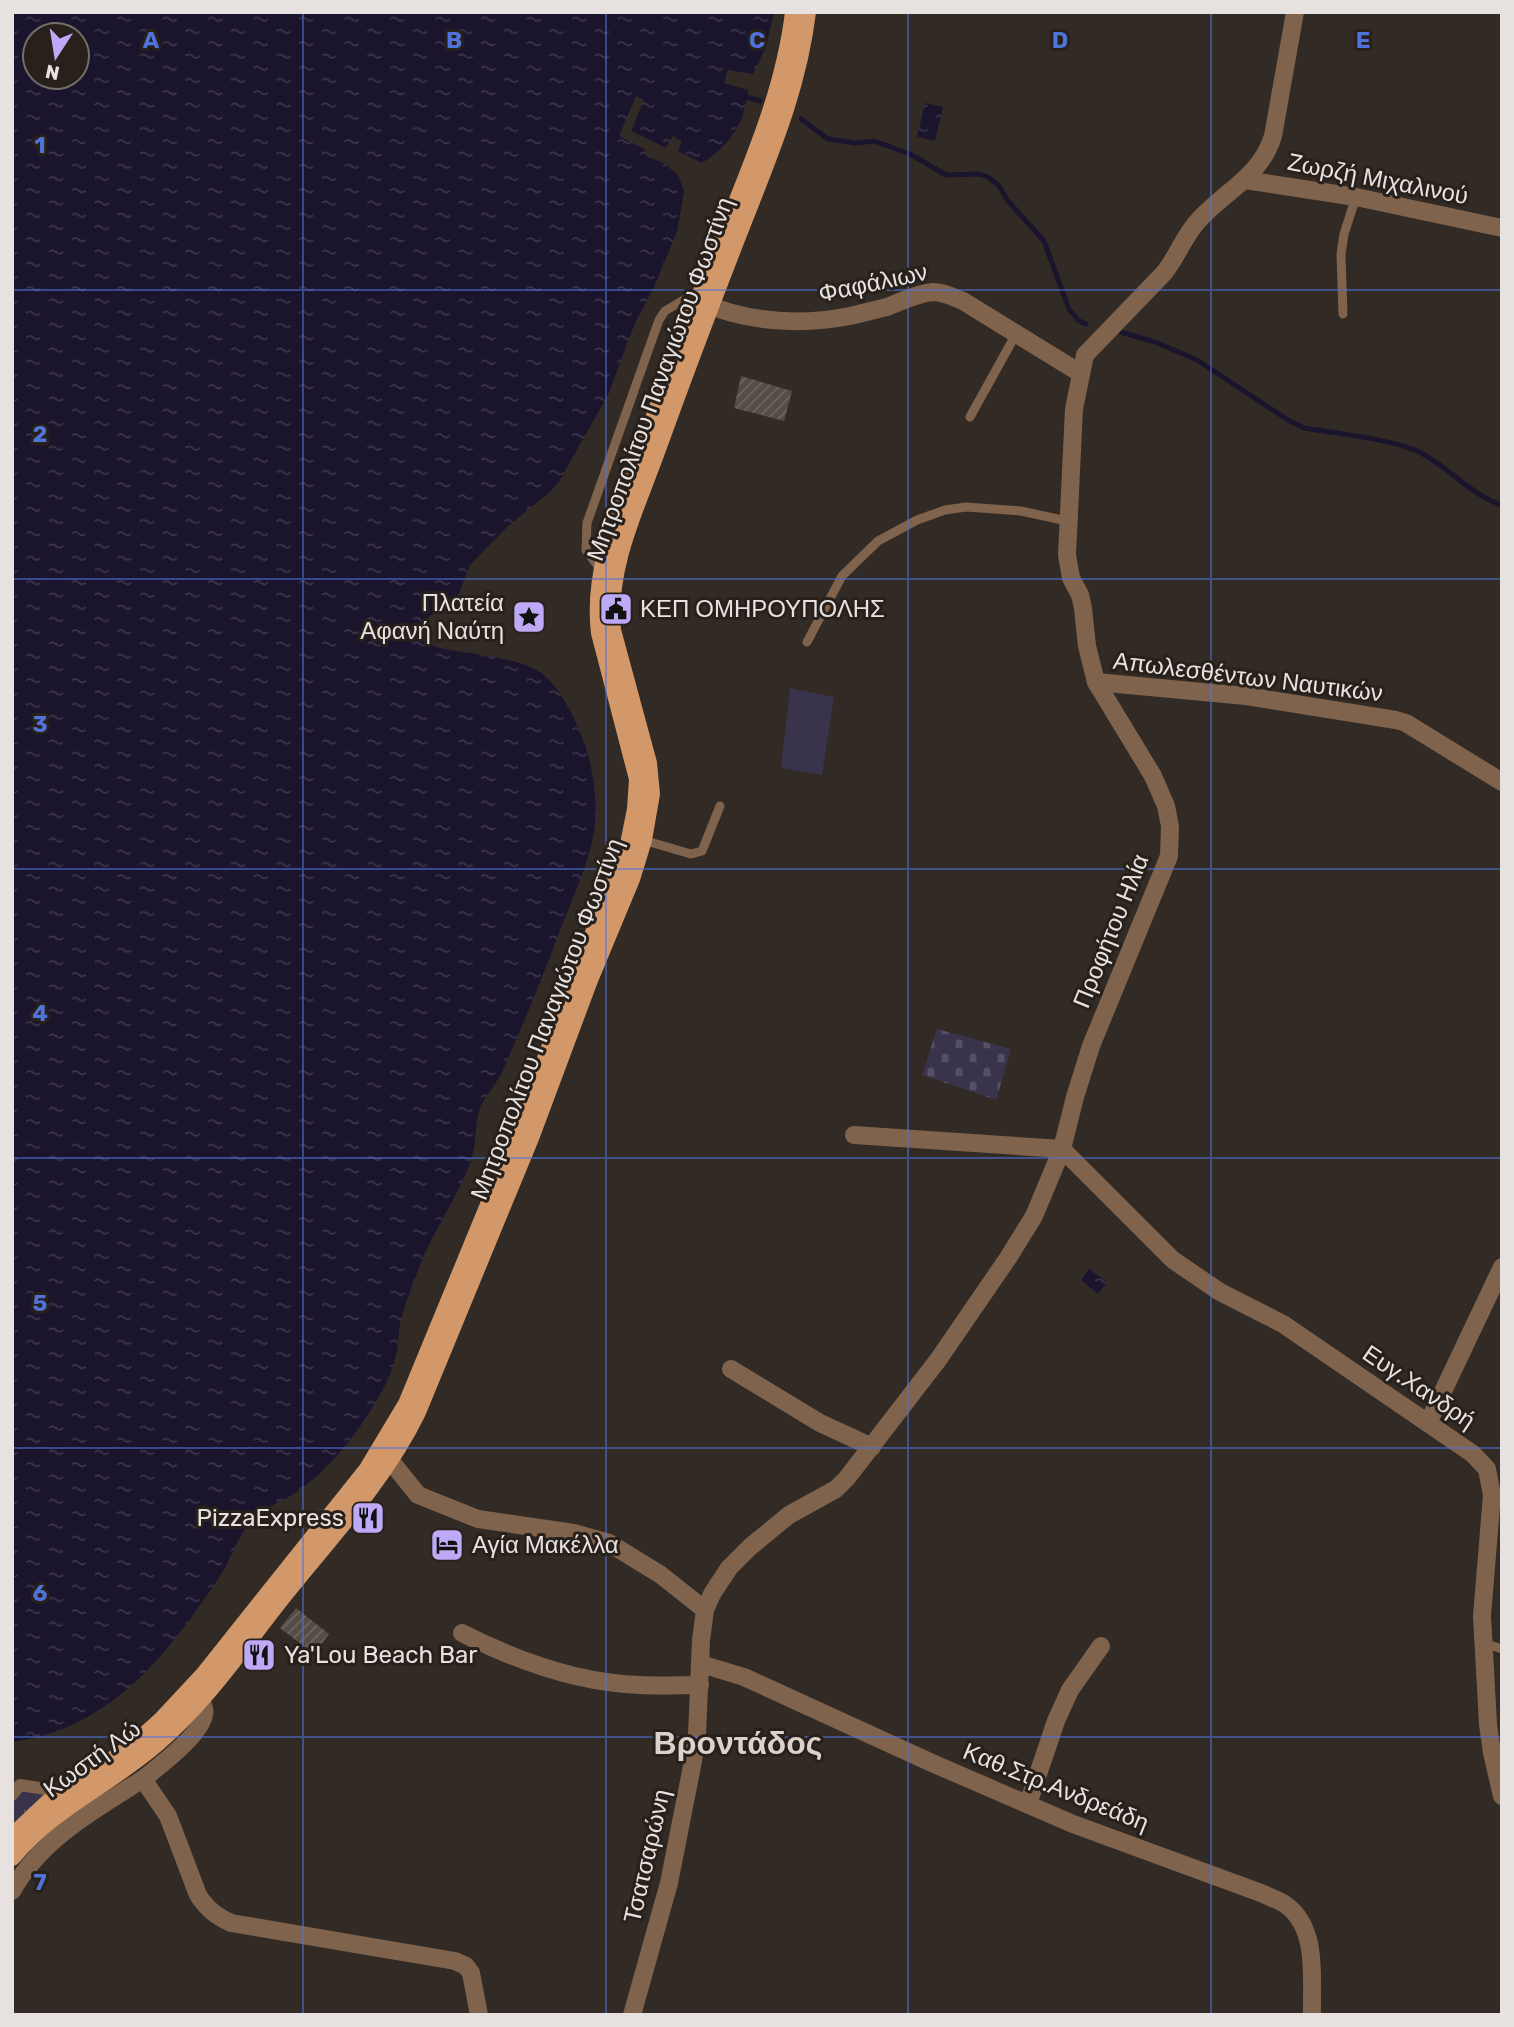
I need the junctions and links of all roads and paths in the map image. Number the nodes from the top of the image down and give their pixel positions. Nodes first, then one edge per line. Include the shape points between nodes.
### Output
1 (794, 12) edge
2 (807, 12) edge
3 (1295, 12) edge
4 (1245, 180) junction
5 (1356, 197) junction
6 (1502, 228) edge
7 (704, 304) junction
8 (1343, 314) dead end
9 (1016, 334) junction
10 (1080, 373) junction
11 (970, 417) dead end
12 (1067, 521) junction
13 (601, 570) junction
14 (807, 642) dead end
15 (1096, 682) junction
16 (1502, 782) edge
17 (720, 806) dead end
18 (643, 840) junction
19 (854, 1135) dead end
20 (1062, 1149) junction
21 (1502, 1267) edge
22 (731, 1369) dead end
23 (1428, 1423) junction
24 (872, 1447) junction
25 (386, 1454) junction
26 (705, 1610) junction
27 (462, 1633) dead end
28 (1484, 1643) junction
29 (1101, 1646) dead end
30 (1502, 1649) edge
31 (701, 1664) junction
32 (700, 1685) junction
33 (194, 1695) junction
34 (143, 1779) junction
35 (15, 1788) edge
36 (64, 1792) junction
37 (1502, 1796) edge
38 (1028, 1804) junction
39 (12, 1837) edge
40 (12, 1857) edge
41 (12, 1892) edge
42 (480, 2015) edge
43 (632, 2015) edge
44 (1312, 2015) edge

1 - 7 main road, Μητροπολίτου Παναγιώτου Φωστίνη via 771,117
2 - 7 main road, Μητροπολίτου Παναγιώτου Φωστίνη via 790,99
3 - 4 street, Προφήτου Ηλία via 1268,153
4 - 5 street, Ζωρζή Μιχαλινού
4 - 10 street, Προφήτου Ηλία via 1198,221 1164,273 1085,355
5 - 6 street, Ζωρζή Μιχαλινού
5 - 8 lane via 1343,234
7 - 9 street, Φαφάλιων via 733,315 806,321 847,316 933,292 963,301
7 - 13 main road, Μητροπολίτου Παναγιώτου Φωστίνη via 615,524
7 - 13 lane via 685,299 659,320 587,523 586,550
7 - 18 main road, Μητροπολίτου Παναγιώτου Φωστίνη via 612,579 612,630 651,778
9 - 10 street, Φαφάλιων
9 - 11 lane
10 - 12 street, Προφήτου Ηλία
12 - 14 lane via 1021,511 966,507 917,520 877,541 842,576
12 - 15 street, Προφήτου Ηλία via 1068,568 1080,595
13 - 25 main road, Μητροπολίτου Παναγιώτου Φωστίνη via 600,633 638,779 631,836 519,1132
15 - 16 street, Απωλεσθέντων Ναυτικών via 1246,696 1396,720
15 - 20 street, Προφήτου Ηλία via 1158,786 1170,836 1165,869 1091,1046
17 - 18 lane via 702,851 691,854
18 - 25 main road, Μητροπολίτου Παναγιώτου Φωστίνη via 530,1138 417,1412
19 - 20 street
20 - 23 street, Ευγ.Χανδρή via 1173,1260 1220,1292 1283,1324
20 - 24 street, Προφήτου Ηλία via 1024,1234
21 - 23 street
22 - 24 street via 820,1423
23 - 28 street, Ευγ.Χανδρή via 1473,1454 1491,1480
24 - 26 street, Προφήτου Ηλία via 836,1489 789,1516 750,1547 729,1568
25 - 26 street via 418,1494 445,1508 478,1520 575,1533 609,1543 661,1575
25 - 33 main road, Μητροπολίτου Παναγιώτου Φωστίνη
26 - 31 street, Προφήτου Ηλία
27 - 32 street via 521,1660 574,1675 637,1685
28 - 30 lane
28 - 37 street, Ευγ.Χανδρή via 1489,1734
29 - 38 street via 1070,1690
31 - 32 street, Τσατσαρώνη
31 - 38 street, Καθ.Στρ.Ανδρεάδη via 744,1677
32 - 43 street, Τσατσαρώνη via 693,1761 669,1883
33 - 34 street via 205,1713 199,1727
33 - 36 main road, Κωστή Λώ via 131,1748
33 - 40 main road, Κωστή Λώ via 161,1740 56,1814
34 - 41 street via 62,1834 28,1867
34 - 42 street via 168,1816 198,1895 215,1915 249,1927 455,1961 471,1973
35 - 36 street
36 - 39 main road, Κωστή Λώ
38 - 44 street, Καθ.Στρ.Ανδρεάδη via 1287,1906 1309,1941

